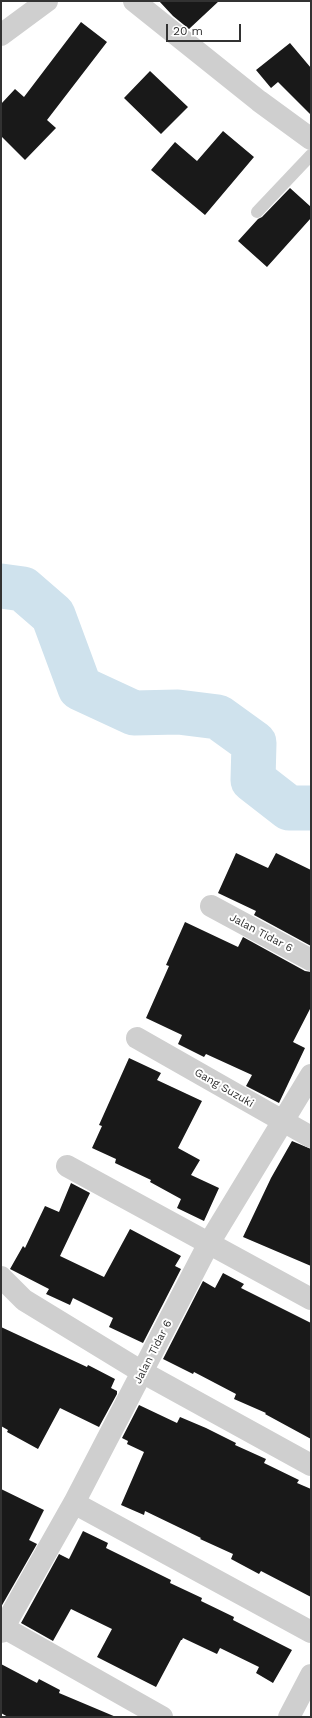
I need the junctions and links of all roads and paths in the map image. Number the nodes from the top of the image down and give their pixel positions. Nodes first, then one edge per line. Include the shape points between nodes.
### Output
1 (47, 1) edge
2 (140, 3) edge
3 (1, 35) edge
4 (307, 130) edge
5 (311, 154) edge
6 (257, 212) dead end
7 (211, 906) dead end
8 (311, 960) edge
9 (137, 1038) dead end
10 (311, 1075) edge
11 (283, 1121) junction
12 (311, 1137) edge
13 (66, 1166) dead end
14 (209, 1243) junction
15 (1, 1276) edge
16 (311, 1299) edge
17 (142, 1372) junction
18 (311, 1465) edge
19 (74, 1503) junction
20 (2, 1628) edge
21 (311, 1632) edge
22 (311, 1675) edge
23 (162, 1717) edge
24 (289, 1717) edge

1 - 3 street
2 - 4 street via 259,101
5 - 6 lane
7 - 8 street, Jalan Tidar 6
9 - 11 street, Gang Suzuki
10 - 11 street, Jalan Tidar 6
11 - 12 street, Gang Suzuki
11 - 14 street, Jalan Tidar 6
13 - 14 street
14 - 16 street
14 - 17 street, Jalan Tidar 6
15 - 17 street via 24,1300
17 - 18 street
17 - 19 street, Jalan Tidar 6
19 - 20 street, Jalan Tidar 6
19 - 21 street
20 - 23 street
22 - 24 street

